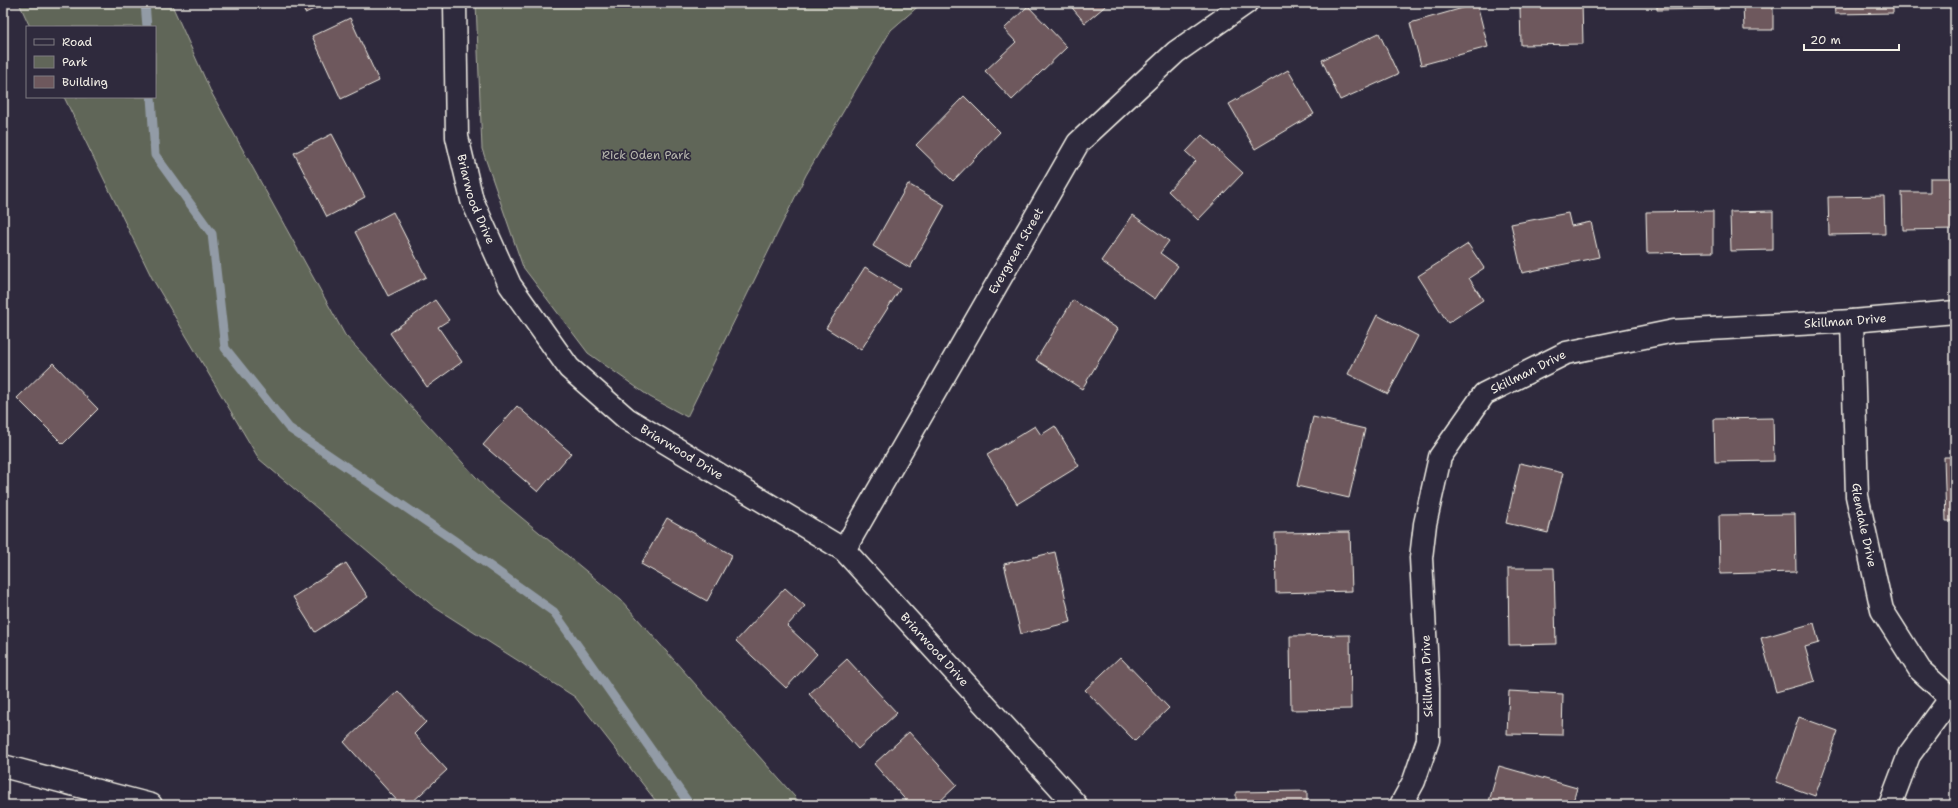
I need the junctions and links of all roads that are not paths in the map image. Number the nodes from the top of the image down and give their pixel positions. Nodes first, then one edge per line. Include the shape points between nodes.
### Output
1 (455, 3) edge
2 (1246, 3) edge
3 (1955, 312) edge
4 (1852, 321) junction
5 (844, 550) junction
6 (1953, 700) edge
7 (3, 766) edge
8 (151, 805) edge
9 (1076, 805) edge
10 (1402, 805) edge
11 (1890, 805) edge

1 - 5 street, Briarwood Drive via 457,136 472,200 510,285 564,361 627,419
2 - 5 street, Evergreen Street via 1176,52 1078,143
3 - 4 street, Skillman Drive
4 - 6 street, Glendale Drive via 1857,496 1882,610 1920,670
4 - 10 street, Skillman Drive via 1674,331 1566,353 1484,394 1440,457 1424,524 1421,558 1428,740 1414,781
5 - 9 street, Briarwood Drive
6 - 11 street via 1909,755
7 - 8 street

